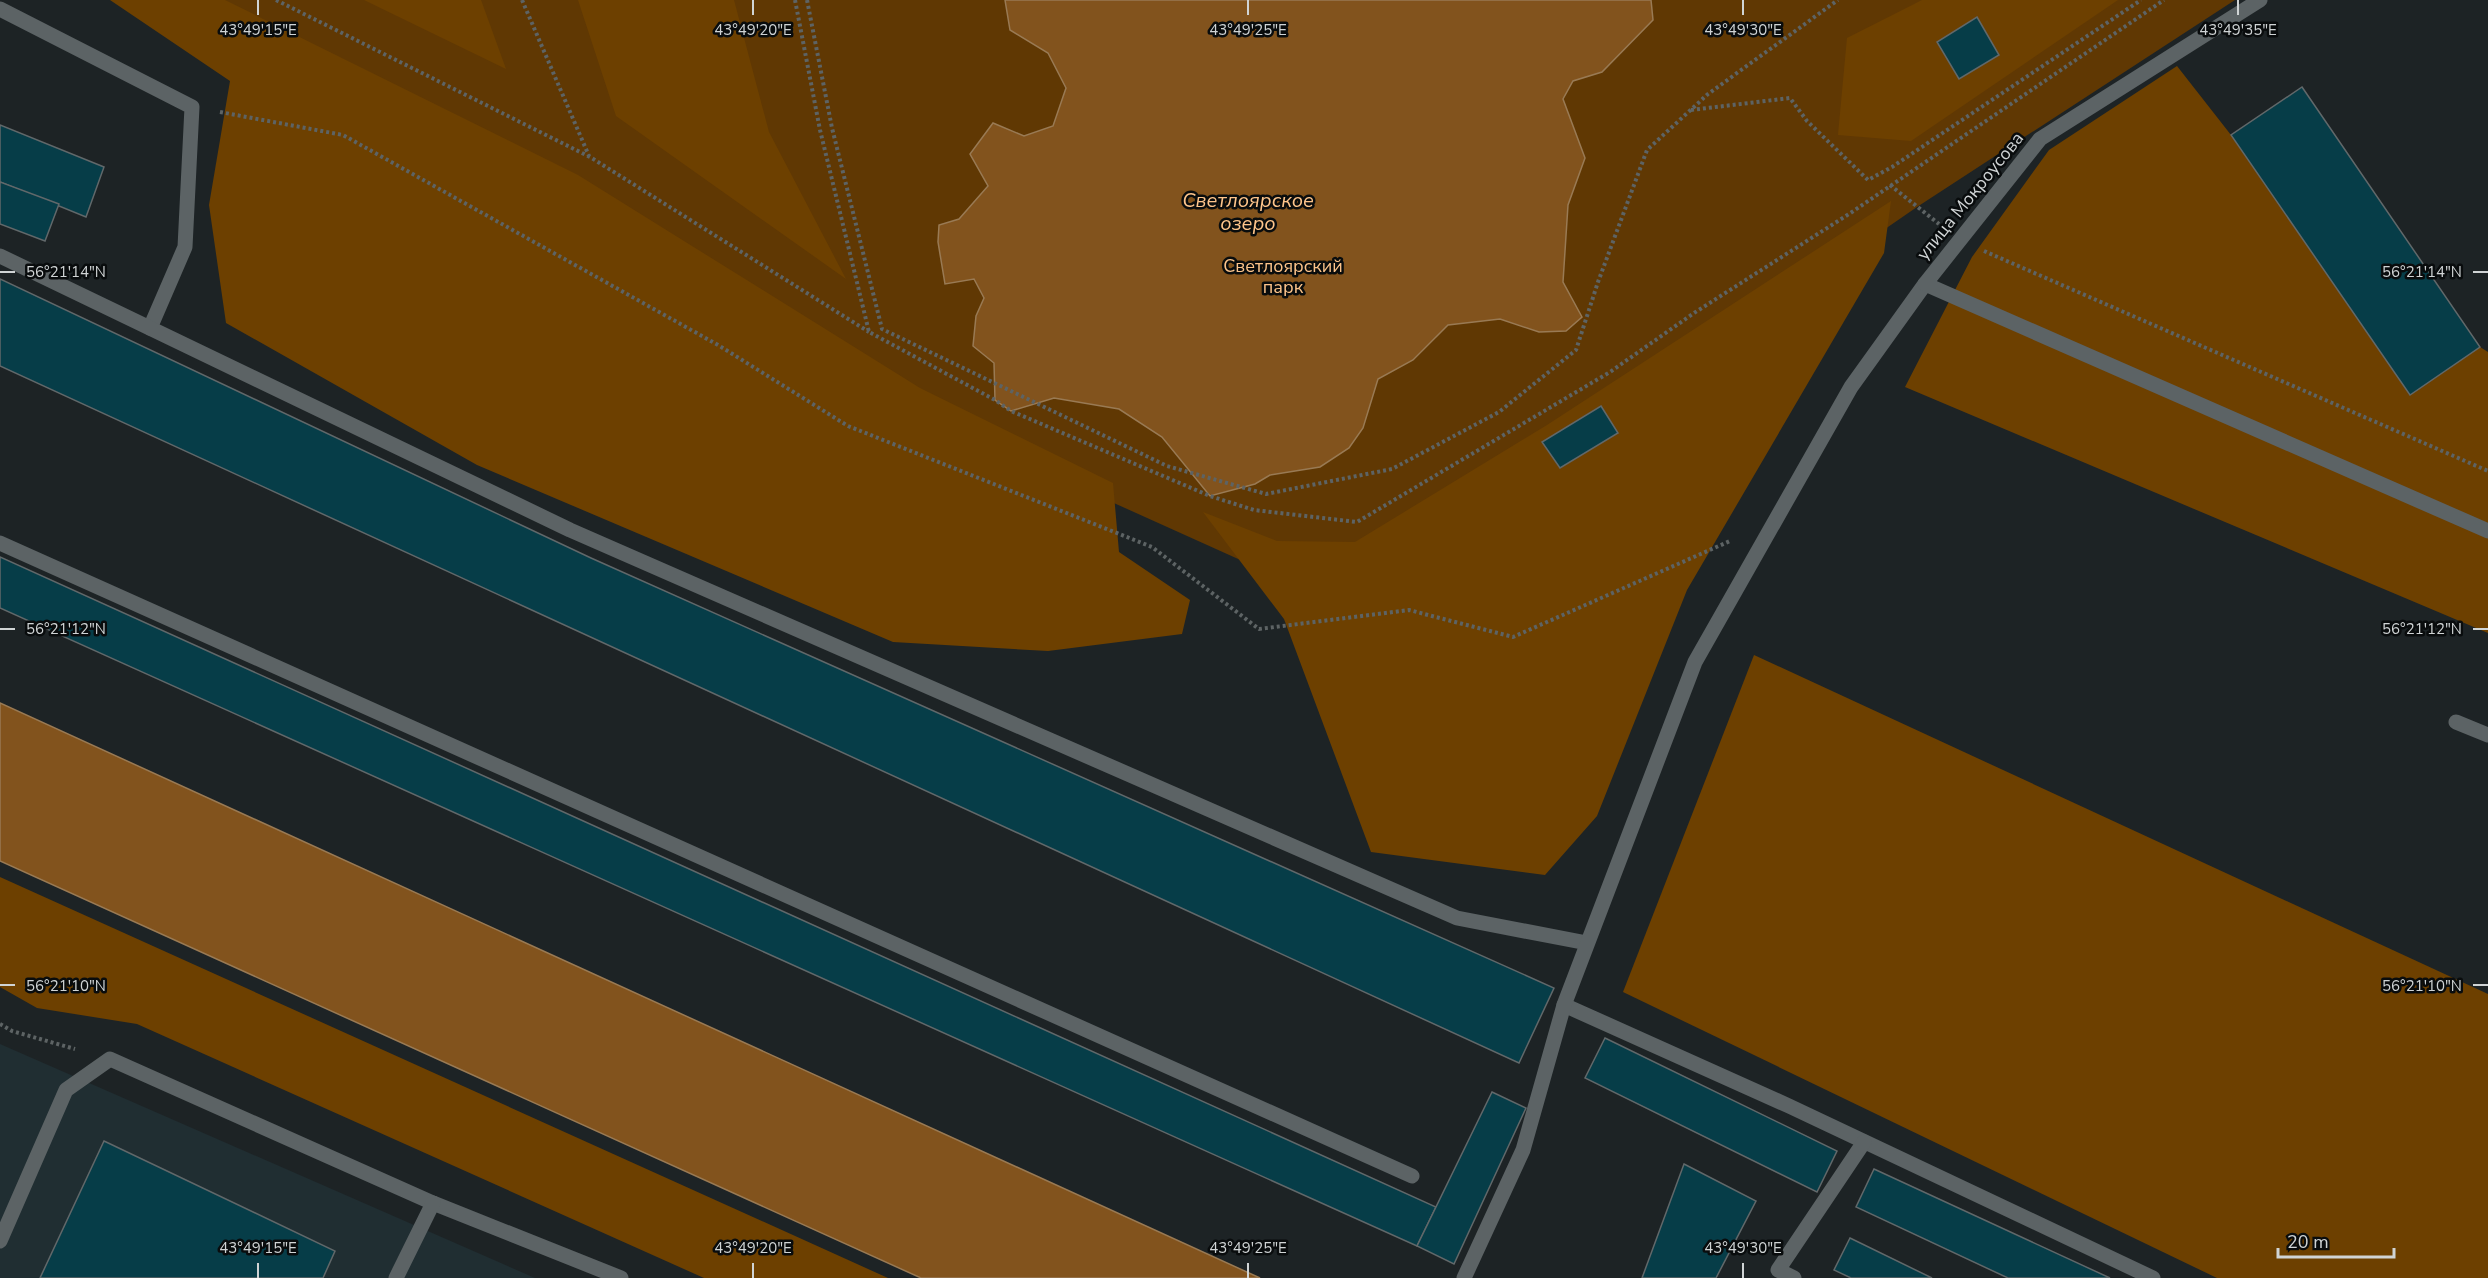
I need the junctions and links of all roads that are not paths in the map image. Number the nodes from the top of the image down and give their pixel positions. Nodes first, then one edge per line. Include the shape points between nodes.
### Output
1 (2259, 0) edge
2 (0, 9) edge
3 (0, 256) edge
4 (1925, 284) junction
5 (150, 328) junction
6 (2488, 531) edge
7 (0, 543) edge
8 (2456, 722) dead end
9 (2488, 735) edge
10 (1587, 944) junction
11 (1564, 1005) junction
12 (1864, 1142) junction
13 (1412, 1176) dead end
14 (433, 1203) junction
15 (0, 1240) edge
16 (1775, 1274) edge
17 (396, 1278) edge
18 (621, 1278) edge
19 (1464, 1278) edge
20 (1794, 1278) edge
21 (2153, 1278) edge

1 - 4 street, улица Мокроусова via 2040,139
2 - 5 street via 192,106 184,247
3 - 5 street
4 - 6 street
4 - 10 street, улица Мокроусова via 1851,387 1695,662
5 - 10 street via 570,530 1457,918
7 - 13 street
8 - 9 street
10 - 11 street, улица Мокроусова
11 - 12 street
11 - 19 street, улица Мокроусова via 1523,1150
12 - 16 street
12 - 21 street
14 - 15 street via 110,1059 66,1090
14 - 17 street
14 - 18 street
16 - 20 street

